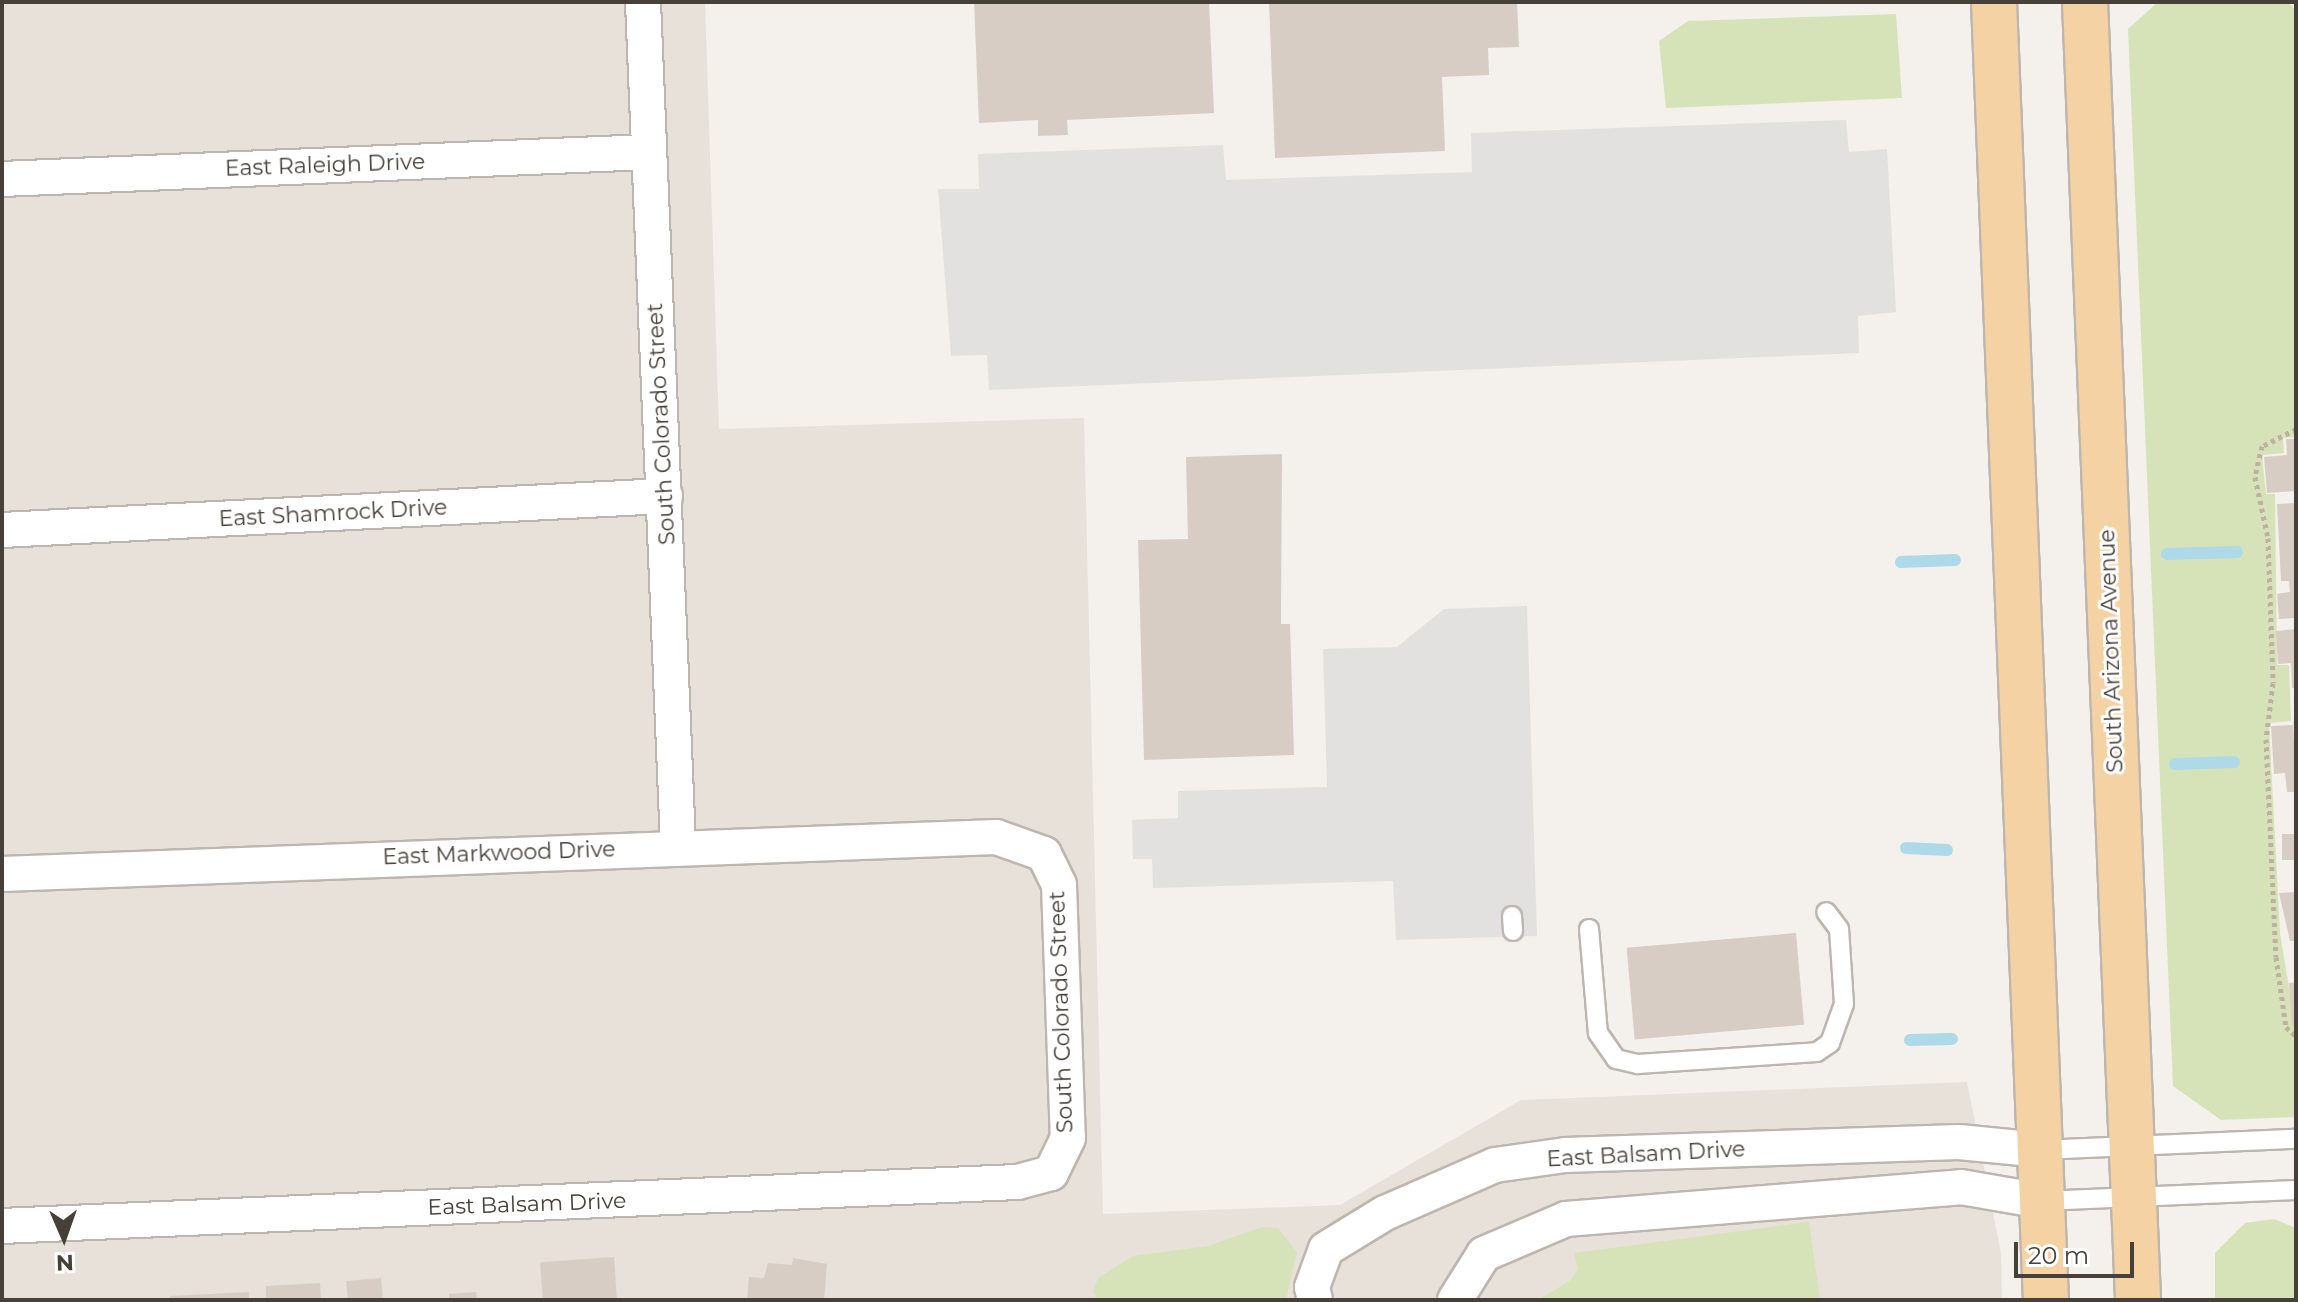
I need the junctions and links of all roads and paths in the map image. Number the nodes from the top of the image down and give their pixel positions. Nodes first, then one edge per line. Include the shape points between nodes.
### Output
1 (643, 2) edge
2 (1994, 2) edge
3 (2085, 2) edge
4 (648, 152) junction
5 (2, 179) edge
6 (2296, 429) edge
7 (665, 496) junction
8 (2, 530) edge
9 (996, 837) joint
10 (678, 845) junction
11 (2, 874) edge
12 (1826, 912) dead end
13 (1589, 929) dead end
14 (2296, 1036) edge
15 (2296, 1139) edge
16 (2131, 1146) junction
17 (2040, 1150) junction
18 (1051, 1173) joint
19 (2296, 1190) edge
20 (2133, 1197) junction
21 (2042, 1201) junction
22 (2, 1226) edge
23 (1315, 1300) edge
24 (1455, 1300) edge
25 (2046, 1300) edge
26 (2138, 1300) edge

1 - 4 street, South Colorado Street
2 - 17 main road
3 - 16 main road, South Arizona Avenue
4 - 5 street, East Raleigh Drive
4 - 7 street, South Colorado Street
6 - 14 path via 2262,446 2255,477 2268,538 2273,683 2266,739 2276,957 2286,1027
7 - 8 street, East Shamrock Drive
7 - 10 street, South Colorado Street
9 - 10 street, East Markwood Drive
9 - 18 street, South Colorado Street via 1044,854 1059,885 1068,1138
10 - 11 street, East Markwood Drive
12 - 13 lane via 1839,929 1844,1004 1830,1043 1802,1053 1638,1064 1616,1059 1598,1033
15 - 16 lane
16 - 17 lane
16 - 20 main road, South Arizona Avenue
17 - 21 main road
17 - 23 street, East Balsam Drive via 1943,1143 1565,1155 1495,1165 1385,1213 1326,1249 1312,1287
18 - 22 street, East Balsam Drive via 1017,1182
19 - 20 lane
20 - 21 lane
20 - 26 main road, South Arizona Avenue
21 - 24 street via 1961,1187 1566,1219 1484,1254
21 - 25 main road

